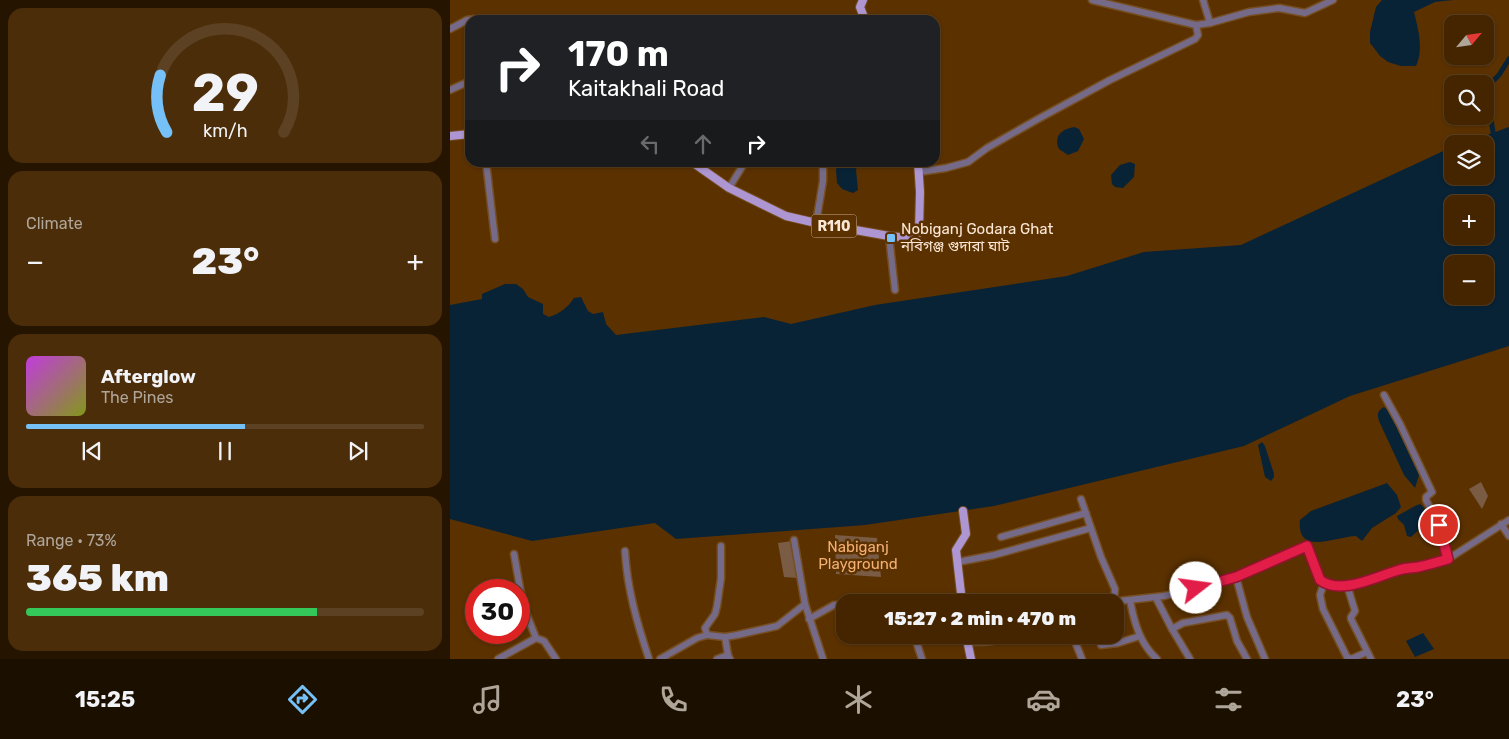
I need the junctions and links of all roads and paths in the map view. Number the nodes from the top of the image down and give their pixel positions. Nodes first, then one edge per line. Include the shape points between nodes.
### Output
1 (857, 0) edge
2 (863, 0) edge
3 (1092, 0) edge
4 (1203, 0) edge
5 (1332, 0) edge
6 (861, 10) junction
7 (862, 15) edge
8 (465, 21) edge
9 (1210, 23) junction
10 (1196, 25) junction
11 (450, 29) edge
12 (465, 84) edge
13 (450, 90) edge
14 (465, 134) edge
15 (450, 136) edge
16 (487, 167) edge
17 (699, 167) edge
18 (743, 167) edge
19 (823, 167) edge
20 (918, 167) edge
21 (919, 172) junction
22 (729, 188) junction
23 (816, 223) junction
24 (889, 236) junction
25 (495, 239) dead end
26 (895, 290) dead end
27 (1384, 395) dead end
28 (1081, 499) dead end
29 (963, 511) dead end
30 (1086, 513) junction
31 (1509, 520) edge
32 (1501, 524) junction
33 (1091, 528) junction
34 (1509, 536) edge
35 (1001, 537) dead end
36 (794, 540) dead end
37 (721, 546) dead end
38 (624, 551) dead end
39 (514, 554) dead end
40 (1448, 559) junction
41 (958, 562) junction
42 (1236, 577) junction
43 (1324, 583) junction
44 (1347, 585) junction
45 (961, 594) edge
46 (1115, 594) edge
47 (1156, 598) junction
48 (1130, 600) junction
49 (1124, 601) edge
50 (805, 604) junction
51 (836, 605) edge
52 (809, 619) junction
53 (1172, 629) junction
54 (707, 635) junction
55 (1140, 636) junction
56 (725, 637) junction
57 (536, 638) junction
58 (917, 644) edge
59 (967, 644) edge
60 (1076, 644) edge
61 (1101, 645) dead end
62 (1367, 652) junction
63 (729, 657) edge
64 (498, 659) edge
65 (556, 659) edge
66 (649, 659) edge
67 (660, 659) edge
68 (717, 659) edge
69 (823, 659) edge
70 (922, 659) edge
71 (971, 659) edge
72 (1082, 659) edge
73 (1157, 659) edge
74 (1190, 659) edge
75 (1247, 659) edge
76 (1265, 659) edge
77 (1348, 659) edge
78 (1371, 659) edge

1 - 6 street
2 - 6 main road
3 - 10 street
4 - 9 street
5 - 9 street via 1306,13 1279,8
6 - 7 main road
8 - 11 street
9 - 10 street
10 - 21 street via 1198,35 1195,39 1038,119 968,162
12 - 13 street
14 - 15 main road
16 - 25 street
17 - 22 main road, R110
18 - 22 street
19 - 23 street
20 - 21 main road, R110
21 - 24 main road, R110 via 917,235 909,238
22 - 23 main road, R110 via 786,216
23 - 24 main road, R110
24 - 26 street
27 - 40 street via 1432,492 1426,500 1440,527
28 - 30 street
29 - 41 main road via 966,534 957,548
30 - 33 street
30 - 35 street
31 - 32 street
32 - 34 street
32 - 40 street
33 - 41 street
33 - 46 street
36 - 50 street
37 - 54 street via 720,590 715,614 705,628
38 - 66 street via 626,577
39 - 57 street via 523,605
40 - 44 street
41 - 45 main road
42 - 43 street via 1307,546
42 - 47 street
42 - 76 street via 1247,617
43 - 44 street
43 - 77 street via 1320,595 1323,609
44 - 62 street via 1355,611 1351,620
47 - 48 street
47 - 53 street
48 - 49 street
48 - 55 street
50 - 52 street
50 - 56 street via 777,626
51 - 52 street
52 - 69 street
53 - 74 street
53 - 75 street via 1227,615 1236,641
54 - 56 street
54 - 67 street
55 - 61 street
55 - 73 street
56 - 63 street
57 - 64 street
57 - 65 street via 544,641
58 - 70 street
59 - 71 main road
60 - 72 street
62 - 77 street
62 - 78 street
63 - 68 street

